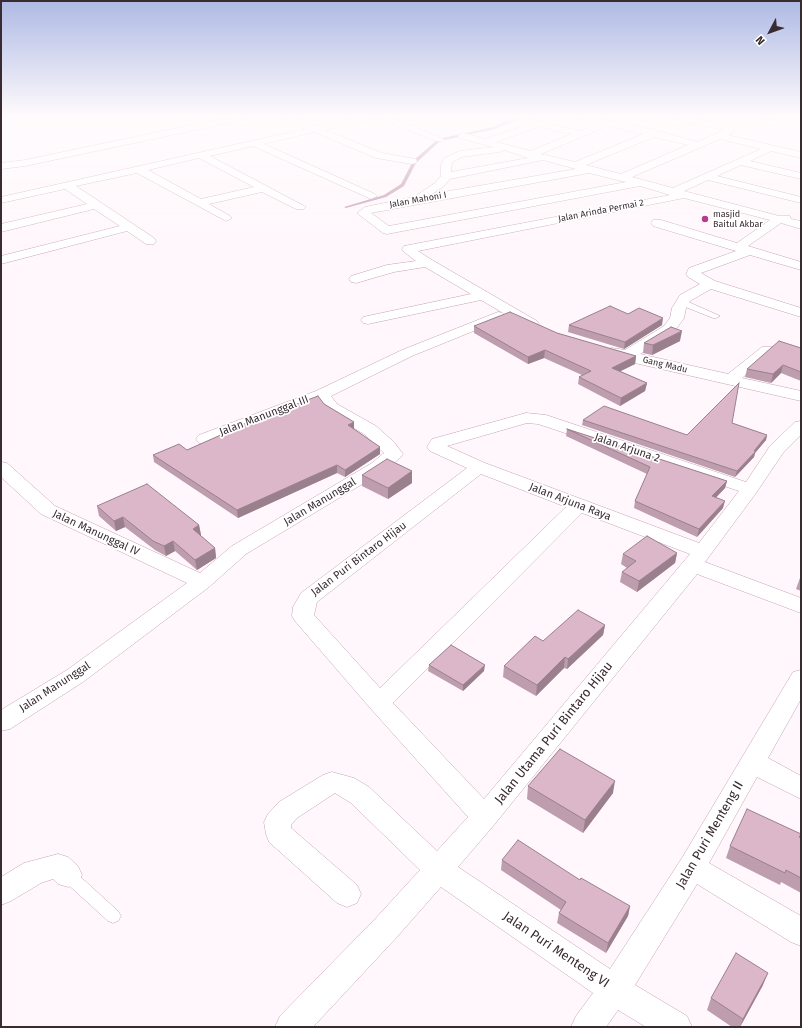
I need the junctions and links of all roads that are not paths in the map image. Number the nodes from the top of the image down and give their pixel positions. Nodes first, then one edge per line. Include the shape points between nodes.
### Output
1 (17, 164) edge
2 (160, 164) edge
3 (217, 164) edge
4 (300, 164) edge
5 (446, 164) edge
6 (511, 164) edge
7 (567, 164) edge
8 (580, 164) edge
9 (654, 164) edge
10 (736, 164) edge
11 (749, 164) edge
12 (1, 166) edge
13 (575, 166) junction
14 (138, 169) junction
15 (589, 170) junction
16 (446, 176) junction
17 (801, 176) edge
18 (708, 177) junction
19 (621, 178) junction
20 (638, 183) junction
21 (66, 185) junction
22 (264, 188) junction
23 (673, 192) junction
24 (686, 195) junction
25 (371, 196) dead end
26 (1, 200) edge
27 (801, 200) edge
28 (411, 201) junction
29 (200, 203) junction
30 (96, 205) junction
31 (300, 207) dead end
32 (491, 210) junction
33 (801, 215) edge
34 (226, 218) dead end
35 (779, 219) junction
36 (657, 223) dead end
37 (801, 225) edge
38 (130, 227) junction
39 (516, 227) junction
40 (1, 228) edge
41 (387, 230) joint
42 (150, 241) dead end
43 (743, 249) junction
44 (1, 260) edge
45 (427, 263) junction
46 (801, 266) edge
47 (356, 279) dead end
48 (710, 284) junction
49 (482, 296) junction
50 (681, 302) junction
51 (509, 312) junction
52 (801, 313) edge
53 (716, 316) dead end
54 (368, 320) dead end
55 (543, 329) edge
56 (597, 348) edge
57 (767, 350) edge
58 (626, 356) junction
59 (730, 380) junction
60 (322, 394) junction
61 (801, 396) edge
62 (526, 418) joint
63 (801, 426) edge
64 (206, 439) dead end
65 (1, 467) edge
66 (479, 467) junction
67 (750, 489) junction
68 (579, 505) junction
69 (698, 559) junction
70 (202, 582) junction
71 (801, 606) edge
72 (798, 688) edge
73 (379, 703) junction
74 (1, 722) edge
75 (752, 762) junction
76 (801, 788) edge
77 (485, 817) junction
78 (692, 867) junction
79 (439, 870) junction
80 (68, 875) joint
81 (1, 892) edge
82 (347, 894) dead end
83 (113, 916) dead end
84 (801, 932) edge
85 (614, 990) junction
86 (291, 1027) edge
87 (587, 1027) edge
88 (676, 1027) edge

1 - 12 street
2 - 14 street
3 - 22 street
4 - 25 street
5 - 16 street
6 - 16 street
7 - 13 street, Jalan Arinda Permai 2
8 - 13 street
9 - 19 street
10 - 18 street
11 - 17 street
13 - 15 street, Jalan Arinda Permai 2
14 - 21 street
14 - 29 street
15 - 19 street, Jalan Arinda Permai 2
15 - 28 street, Jalan Mahoni I
16 - 28 street via 439,185
18 - 23 street
18 - 27 street
19 - 20 street, Jalan Arinda Permai 2
20 - 23 street, Jalan Arinda Permai 2
20 - 32 street, Jalan Arinda Permai 2
21 - 26 street
21 - 30 street
22 - 29 street
22 - 31 street
23 - 24 street, Jalan Arinda Permai 2
24 - 35 street, Jalan Arinda Permai 2
24 - 39 street, Jalan Arinda Permai 2
28 - 41 street, Jalan Mahoni I via 366,210 363,213
29 - 34 street
30 - 38 street
30 - 40 street
32 - 39 street
32 - 41 street, Jalan Arinda Permai 2
33 - 35 street, Jalan Arinda Permai 2
35 - 37 street, Jalan Arinda Permai 2
35 - 43 street, Jalan Arinda Permai 2
36 - 43 street
38 - 42 street
38 - 44 street
39 - 45 street, Jalan Arinda Permai 2 via 408,249
43 - 46 street
43 - 48 street, Jalan Arinda Permai 2 via 694,270 693,274 696,277
45 - 47 street via 392,268
45 - 49 street
48 - 50 street
48 - 52 street, Jalan Arinda Permai 2
49 - 51 street
49 - 54 street
50 - 53 lane
50 - 58 street via 677,318 669,329
51 - 55 street
51 - 60 street via 407,354
56 - 58 street, Gang Madu
57 - 59 street
58 - 59 street, Gang Madu
59 - 61 street, Gang Madu
60 - 64 street, Jalan Manunggal III
60 - 70 street, Jalan Manunggal via 331,407 370,430 394,454 378,467 239,550
62 - 66 street, Jalan Arjuna Raya via 438,443 436,447 439,450
62 - 67 street, Jalan Arjuna 2 via 540,418
63 - 67 street, Jalan Utama Puri Bintaro Hijau via 776,450
65 - 70 street, Jalan Manunggal IV via 48,510
66 - 68 street, Jalan Arjuna Raya
66 - 73 street, Jalan Puri Bintaro Hijau via 308,598 304,607 303,616
67 - 69 street, Jalan Utama Puri Bintaro Hijau
68 - 69 street, Jalan Arjuna Raya
68 - 73 street
69 - 71 street, Jalan Arjuna Raya
69 - 77 street, Jalan Utama Puri Bintaro Hijau
70 - 74 street, Jalan Manunggal via 76,676
72 - 75 street, Jalan Puri Menteng II
73 - 77 street, Jalan Puri Bintaro Hijau
75 - 76 street
75 - 78 street, Jalan Puri Menteng II
77 - 79 street, Jalan Utama Puri Bintaro Hijau
78 - 84 street
78 - 85 street, Jalan Puri Menteng II
79 - 82 street, Jalan Puri Menteng VI via 360,796 345,785 332,782 288,810 277,822 279,834
79 - 85 street, Jalan Puri Menteng VI
79 - 86 street, Jalan Utama Puri Bintaro Hijau
80 - 81 street via 58,866 34,872
80 - 83 lane
85 - 87 street, Jalan Puri Menteng II
85 - 88 street, Jalan Puri Menteng VI

